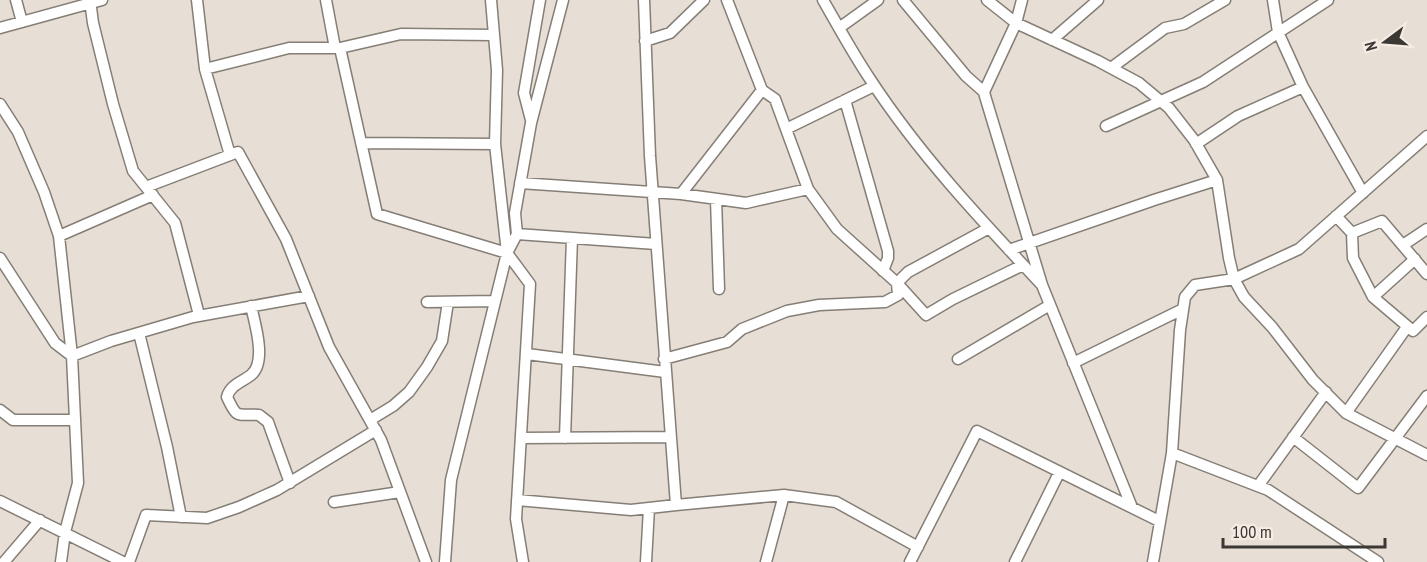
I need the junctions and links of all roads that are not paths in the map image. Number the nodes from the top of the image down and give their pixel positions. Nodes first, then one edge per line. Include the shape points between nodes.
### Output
1 (16, 0) edge
2 (102, 0) edge
3 (197, 0) edge
4 (326, 0) edge
5 (491, 0) edge
6 (540, 0) edge
7 (563, 0) edge
8 (644, 0) edge
9 (704, 0) edge
10 (727, 0) edge
11 (823, 0) edge
12 (878, 0) edge
13 (903, 0) edge
14 (987, 0) edge
15 (1022, 0) edge
16 (1098, 0) edge
17 (1225, 0) edge
18 (1273, 0) edge
19 (1328, 0) edge
20 (90, 2) edge
21 (22, 22) junction
22 (1016, 23) junction
23 (0, 28) edge
24 (839, 28) junction
25 (1278, 32) junction
26 (494, 35) junction
27 (1052, 39) junction
28 (645, 41) junction
29 (338, 48) junction
30 (1111, 68) junction
31 (205, 69) junction
32 (874, 86) junction
33 (1303, 87) junction
34 (762, 90) junction
35 (984, 92) junction
36 (846, 100) junction
37 (1160, 101) junction
38 (0, 104) edge
39 (531, 123) junction
40 (1106, 126) dead end
41 (786, 129) junction
42 (1427, 135) edge
43 (361, 143) junction
44 (495, 144) junction
45 (1196, 144) junction
46 (230, 155) junction
47 (1217, 180) junction
48 (520, 183) junction
49 (808, 189) junction
50 (150, 191) junction
51 (652, 193) junction
52 (1363, 193) junction
53 (681, 194) junction
54 (716, 199) junction
55 (1336, 216) junction
56 (989, 228) junction
57 (1427, 229) edge
58 (1352, 233) junction
59 (517, 234) junction
60 (59, 236) junction
61 (572, 238) junction
62 (1030, 243) junction
63 (656, 244) junction
64 (1403, 245) junction
65 (1009, 250) junction
66 (507, 253) junction
67 (0, 258) edge
68 (1415, 259) junction
69 (1023, 266) junction
70 (883, 271) junction
71 (1427, 274) edge
72 (1234, 279) junction
73 (897, 283) junction
74 (1042, 285) junction
75 (719, 289) dead end
76 (309, 296) junction
77 (1373, 297) junction
78 (495, 301) junction
79 (427, 302) dead end
80 (448, 302) junction
81 (1050, 304) junction
82 (251, 306) junction
83 (1183, 309) junction
84 (199, 315) junction
85 (1427, 317) edge
86 (1407, 327) junction
87 (140, 333) junction
88 (526, 354) junction
89 (72, 356) junction
90 (958, 358) dead end
91 (568, 359) junction
92 (664, 359) junction
93 (1073, 363) junction
94 (666, 372) junction
95 (1326, 392) junction
96 (1427, 396) edge
97 (0, 410) edge
98 (1346, 413) junction
99 (75, 420) junction
100 (370, 420) junction
101 (376, 430) junction
102 (670, 436) junction
103 (1293, 437) junction
104 (522, 438) junction
105 (565, 438) junction
106 (1394, 438) junction
107 (1172, 453) junction
108 (1427, 455) edge
109 (1059, 473) junction
110 (290, 483) junction
111 (1258, 486) junction
112 (400, 492) junction
113 (784, 495) junction
114 (517, 500) junction
115 (0, 501) edge
116 (334, 502) dead end
117 (676, 505) junction
118 (1131, 505) junction
119 (649, 508) junction
120 (181, 517) junction
121 (40, 520) junction
122 (1159, 521) junction
123 (64, 532) junction
124 (918, 547) junction
125 (4, 562) edge
126 (61, 562) edge
127 (123, 562) edge
128 (129, 562) edge
129 (426, 562) edge
130 (445, 562) edge
131 (523, 562) edge
132 (646, 562) edge
133 (766, 562) edge
134 (910, 562) edge
135 (1015, 562) edge
136 (1153, 562) edge
137 (1378, 562) edge

1 - 21 street
2 - 20 street
3 - 31 street
4 - 29 street
5 - 26 street
6 - 39 street via 524,93
7 - 39 street
8 - 28 street
9 - 28 street via 670,33
10 - 34 street
11 - 24 street
12 - 24 street
13 - 35 street
14 - 22 street
15 - 22 street
16 - 27 street
17 - 30 street via 1184,24 1165,28
18 - 25 street
19 - 25 street
20 - 21 street
20 - 50 street via 120,127 134,171
21 - 23 street
22 - 27 street
22 - 35 street
24 - 32 street
25 - 33 street
25 - 37 street via 1203,82
26 - 29 street via 401,34
26 - 44 street
27 - 30 street
28 - 51 street
29 - 31 street via 289,48
29 - 43 street
30 - 37 street via 1139,83
31 - 46 street
32 - 36 street
32 - 56 street via 931,162
33 - 45 street via 1238,116
33 - 52 street
34 - 41 street via 775,99
34 - 53 street
35 - 62 street
36 - 41 street
36 - 70 street via 888,251
37 - 40 street
37 - 45 street
38 - 60 street via 18,132
39 - 48 street
41 - 49 street
42 - 52 street
43 - 44 street
43 - 66 street via 377,214
44 - 66 street
45 - 47 street
46 - 50 street
46 - 76 street via 238,153 265,200
47 - 62 street
47 - 72 street
48 - 51 street
48 - 59 street via 515,213
49 - 54 street via 746,203
49 - 70 street via 837,229
50 - 60 street
50 - 84 street via 175,223
51 - 53 street
51 - 63 street
52 - 55 street
53 - 54 street
54 - 75 street
55 - 58 street
55 - 72 street via 1299,249
56 - 65 street
56 - 73 street via 908,272
57 - 64 street
58 - 64 street via 1382,221
58 - 77 street via 1353,258
59 - 61 street
59 - 66 street
60 - 89 street
61 - 63 street
61 - 91 street
62 - 65 street
62 - 74 street
63 - 92 street
64 - 68 street
65 - 69 street
66 - 78 street
66 - 88 street via 530,284
67 - 89 street via 55,343
68 - 71 street
68 - 77 street
69 - 73 street via 926,315
69 - 74 street
70 - 73 street
72 - 83 street via 1195,285 1185,297
72 - 95 street via 1244,297
73 - 92 street via 898,295 885,302 819,305 787,311 742,329 727,342
74 - 81 street
76 - 82 street
76 - 100 street via 329,347
77 - 86 street
78 - 80 street
78 - 130 street via 451,480
79 - 80 street
80 - 100 street via 442,340 427,367 409,392
81 - 90 street
81 - 93 street
82 - 84 street
82 - 110 street via 259,349 257,368 232,387 227,397 237,414 259,415 267,422
83 - 93 street
83 - 107 street
84 - 87 street
85 - 86 street via 1413,331
86 - 98 street
87 - 89 street
87 - 120 street
88 - 91 street
88 - 104 street
89 - 99 street
91 - 94 street
91 - 105 street
92 - 94 street
93 - 118 street
94 - 102 street
95 - 98 street
95 - 103 street
96 - 106 street
97 - 99 street via 14,420
98 - 106 street
99 - 123 street via 78,483
100 - 101 street
101 - 110 street
101 - 112 street
102 - 105 street
102 - 117 street
103 - 106 street via 1358,488
103 - 111 street
104 - 105 street
104 - 114 street
106 - 108 street
107 - 111 street
107 - 122 street
109 - 118 street
109 - 124 street via 977,431
109 - 135 street
110 - 120 street via 207,518
111 - 137 street
112 - 116 street
112 - 129 street
113 - 117 street
113 - 124 street via 836,502
113 - 133 street
114 - 119 street via 631,510
114 - 131 street
115 - 121 street
117 - 119 street
118 - 122 street
119 - 132 street
120 - 128 street via 146,515
121 - 123 street
121 - 125 street
122 - 136 street
123 - 126 street
123 - 127 street
124 - 134 street

